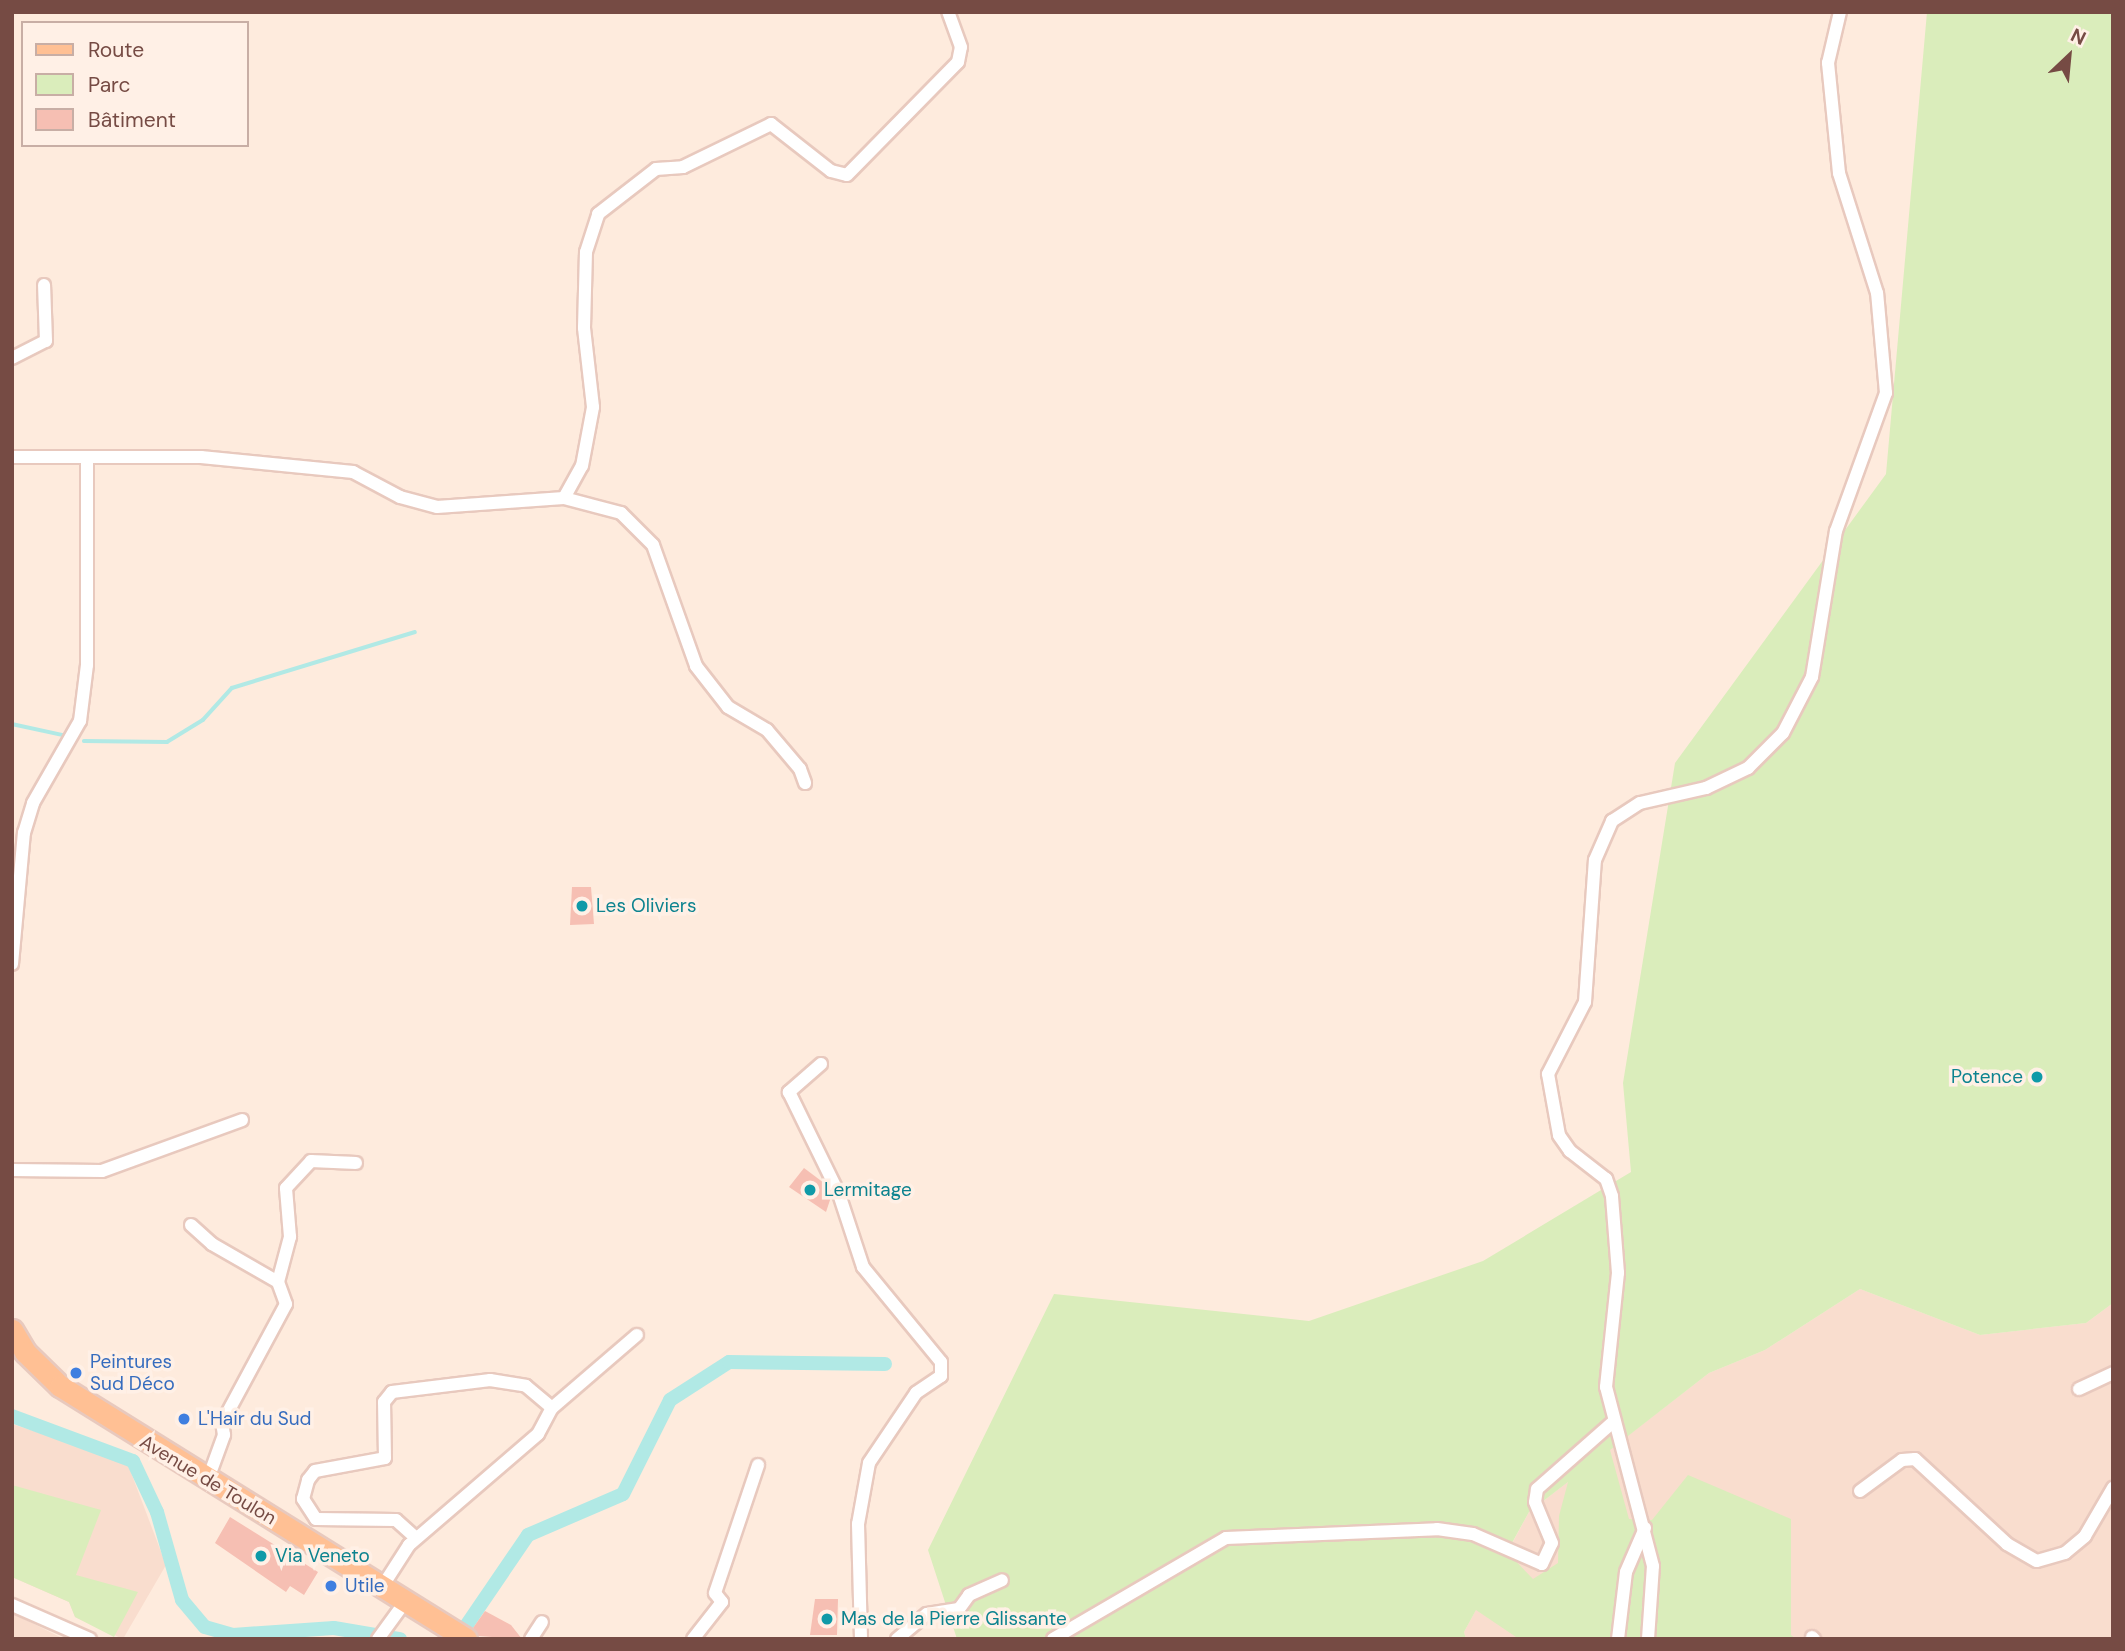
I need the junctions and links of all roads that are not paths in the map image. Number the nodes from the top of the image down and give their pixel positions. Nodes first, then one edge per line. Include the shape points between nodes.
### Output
1 (948, 12) edge
2 (1840, 12) edge
3 (44, 285) dead end
4 (12, 358) edge
5 (12, 457) edge
6 (87, 457) junction
7 (564, 498) junction
8 (804, 783) dead end
9 (12, 964) edge
10 (821, 1064) dead end
11 (242, 1120) dead end
12 (356, 1163) dead end
13 (12, 1170) edge
14 (191, 1225) dead end
15 (278, 1282) junction
16 (12, 1330) edge
17 (637, 1335) dead end
18 (2113, 1373) edge
19 (2079, 1388) dead end
20 (552, 1408) junction
21 (1614, 1422) junction
22 (758, 1465) dead end
23 (208, 1479) junction
24 (2113, 1488) edge
25 (1860, 1491) dead end
26 (1645, 1528) junction
27 (416, 1538) junction
28 (1002, 1580) dead end
29 (382, 1587) junction
30 (405, 1602) junction
31 (12, 1605) edge
32 (542, 1622) dead end
33 (382, 1634) edge
34 (461, 1637) edge
35 (90, 1639) edge
36 (531, 1639) edge
37 (694, 1639) edge
38 (861, 1639) edge
39 (897, 1639) edge
40 (1053, 1639) edge
41 (1618, 1639) edge
42 (1648, 1639) edge

1 - 7 street via 961,47 958,62 847,175 831,171 771,124 683,167 656,169 618,193 592,222 584,328 593,407 582,466
2 - 21 street via 1828,63 1839,173 1877,293 1886,393 1836,531 1812,677 1783,733 1748,768 1706,788 1640,803 1612,821 1595,859 1585,1002 1548,1074 1559,1135 1570,1151 1606,1179 1612,1196 1618,1273 1605,1374
3 - 4 street via 46,341
5 - 6 street
6 - 7 street via 201,457 353,472 400,497 437,507
6 - 9 street via 87,665 79,720 33,803 24,833
7 - 8 street via 599,503 638,523 663,566 696,666 728,707 767,730 800,769
10 - 38 street via 789,1091 839,1194 863,1267 942,1362 941,1376 916,1393 869,1463 858,1524
11 - 13 street via 102,1171
12 - 15 street via 311,1161 286,1188 290,1237
14 - 15 street via 212,1244
15 - 23 street via 286,1304 222,1423 224,1435
16 - 23 main road, Avenue de Toulon via 25,1352 60,1387
17 - 20 street
18 - 19 street
20 - 27 street via 538,1434
20 - 27 street via 526,1386 490,1380 392,1392 383,1402 385,1458 315,1471 308,1480 303,1500 316,1518 396,1520
21 - 26 street
21 - 40 street via 1537,1489 1535,1502 1552,1543 1542,1563 1473,1534 1437,1529 1226,1538
22 - 37 street via 715,1593 722,1602
23 - 29 main road, Avenue de Toulon
24 - 25 street via 2085,1536 2066,1553 2037,1561 2007,1544 1915,1460 1902,1460
26 - 41 street via 1626,1572
26 - 42 street via 1654,1566
27 - 29 street
28 - 39 street via 969,1595 959,1609 927,1614
29 - 30 main road, Avenue de Toulon
30 - 33 street
30 - 34 main road, Avenue de Toulon
31 - 35 street
32 - 36 street

